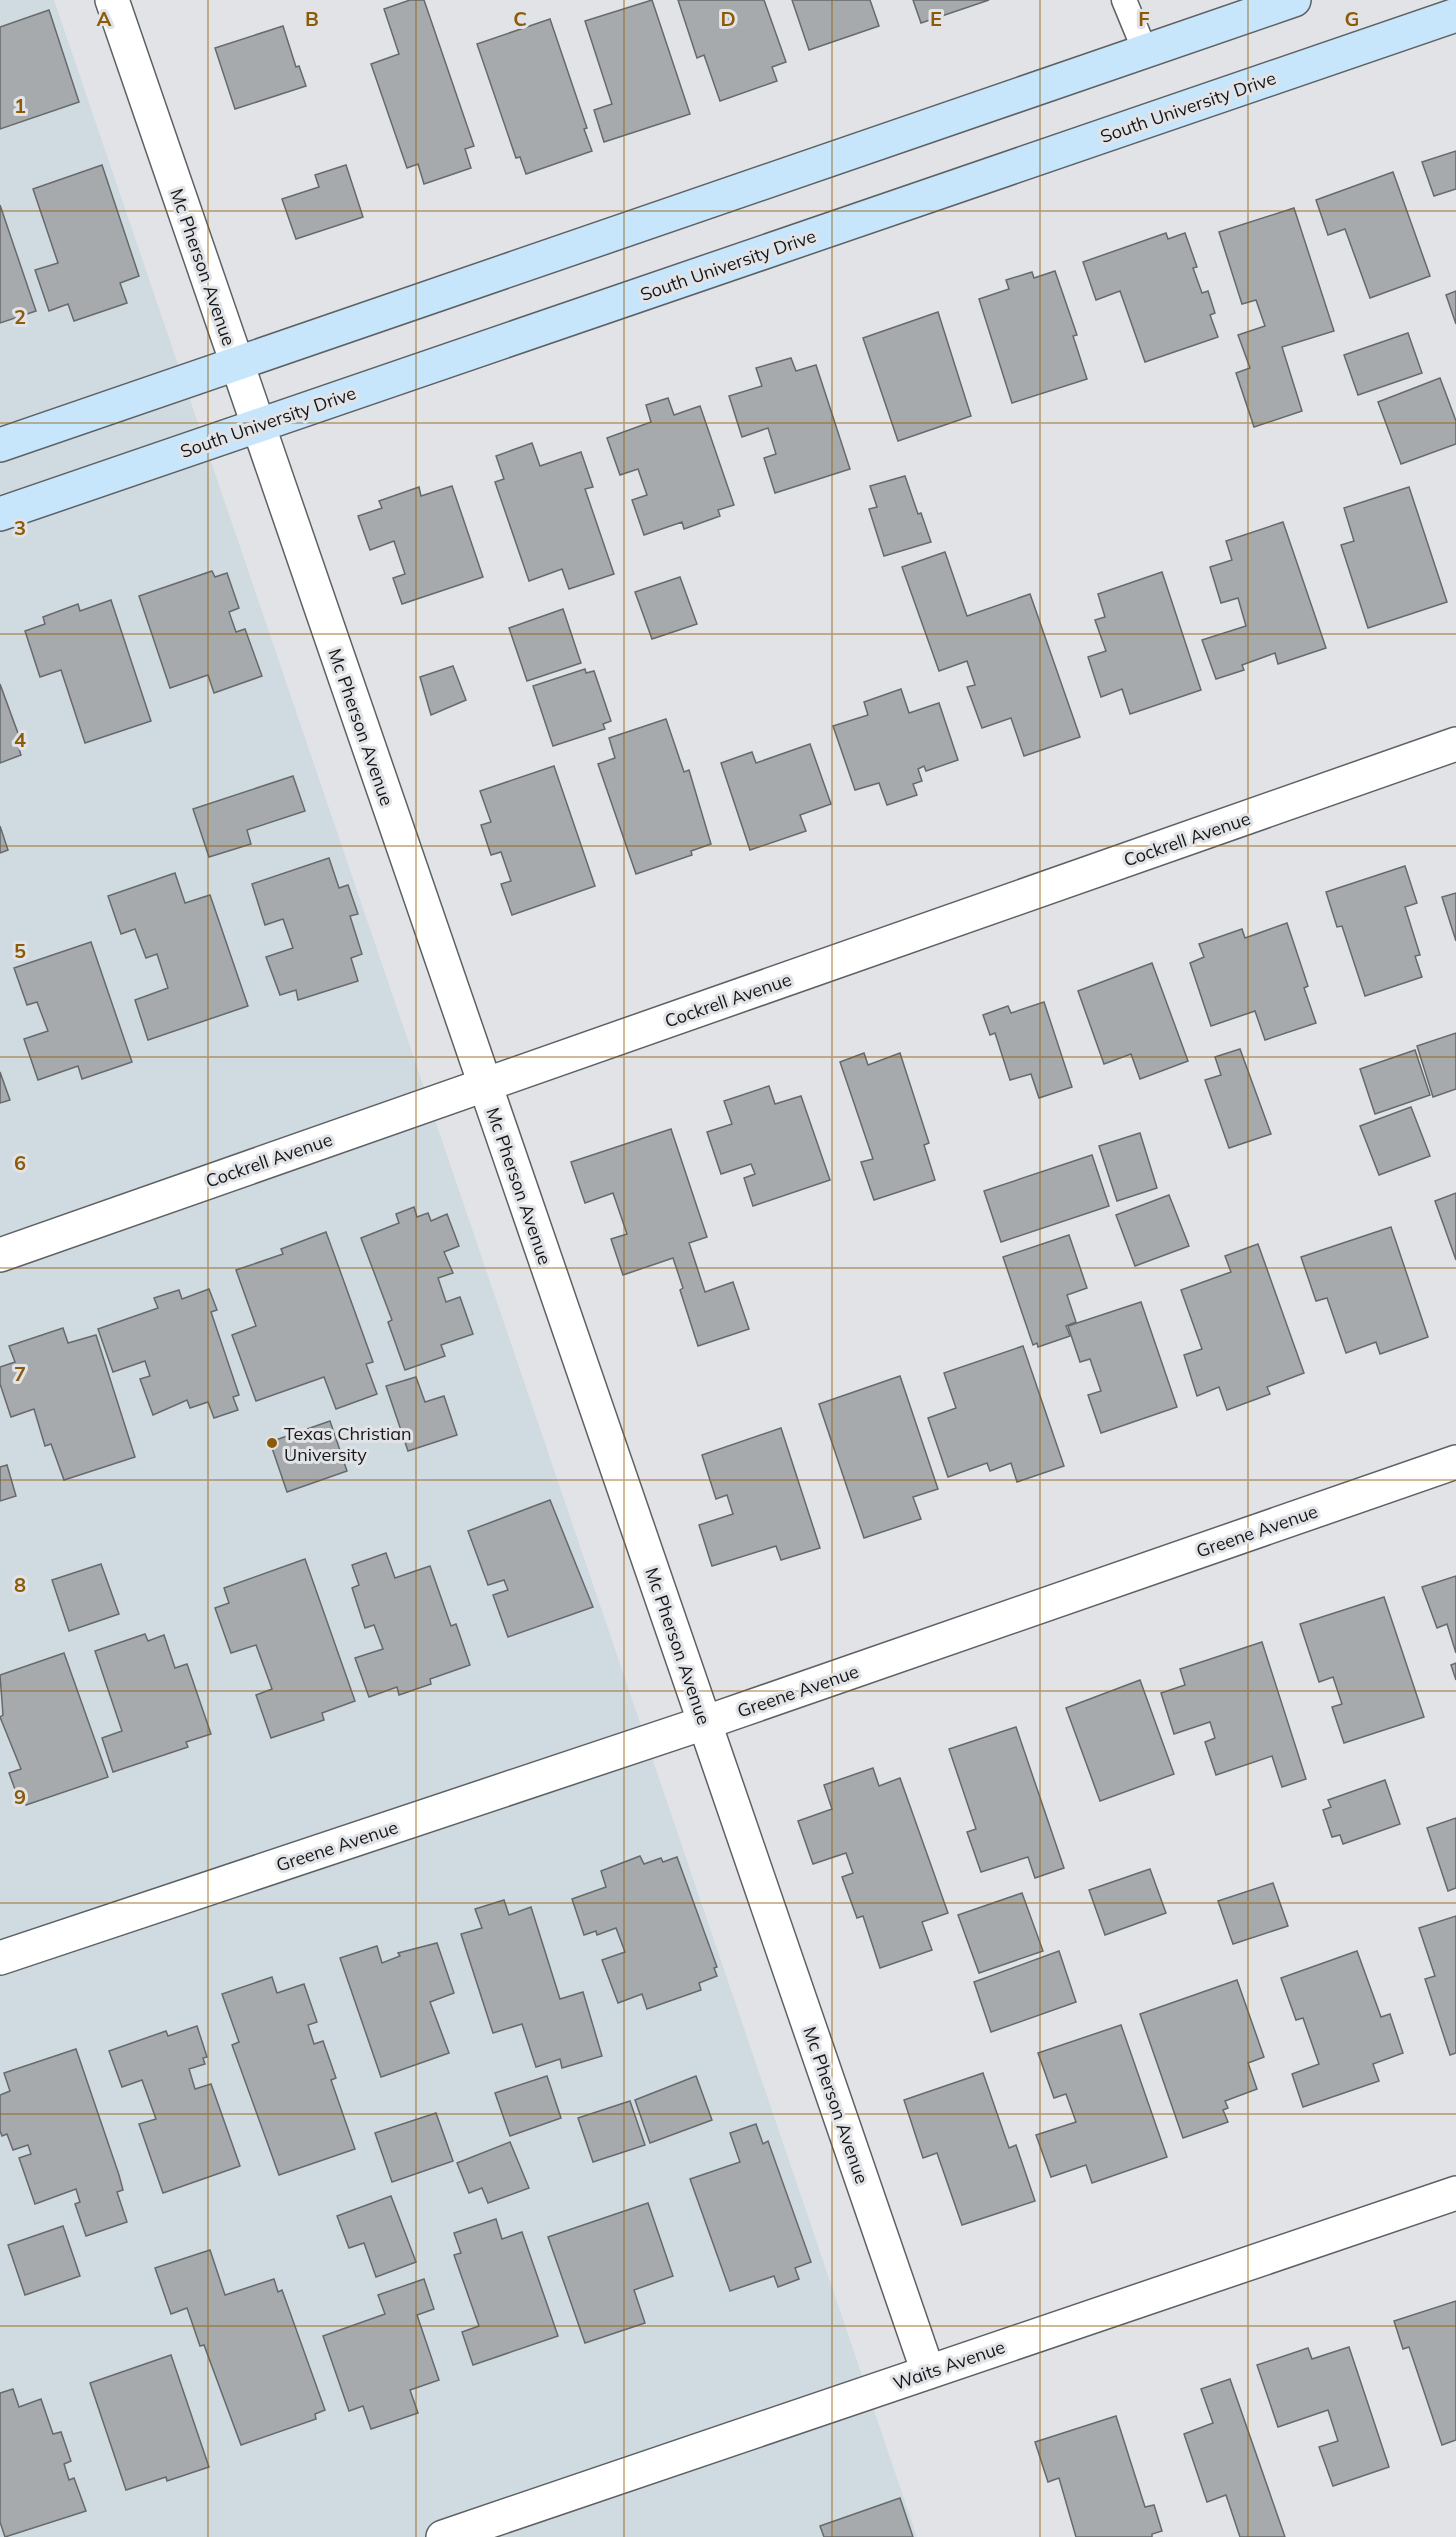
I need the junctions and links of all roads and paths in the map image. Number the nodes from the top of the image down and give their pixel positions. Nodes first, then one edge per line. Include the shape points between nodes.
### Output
1 (112, 0) edge
2 (1124, 0) edge
3 (1294, 0) edge
4 (1247, 7) edge
5 (1456, 15) edge
6 (1145, 51) junction
7 (236, 364) junction
8 (258, 426) junction
9 (0, 445) edge
10 (0, 514) edge
11 (1456, 744) edge
12 (484, 1085) junction
13 (0, 1255) edge
14 (1456, 1462) edge
15 (704, 1723) junction
16 (0, 1958) edge
17 (1456, 2193) edge
18 (928, 2372) junction
19 (443, 2537) edge

1 - 7 street, Mc Pherson Avenue
2 - 6 lane
3 - 4 main road
4 - 6 main road
5 - 8 main road, South University Drive
6 - 7 main road
7 - 8 street, Mc Pherson Avenue
7 - 9 main road
8 - 10 main road, South University Drive
8 - 12 street, Mc Pherson Avenue
11 - 12 street, Cockrell Avenue
12 - 13 street, Cockrell Avenue
12 - 15 street, Mc Pherson Avenue
14 - 15 street, Greene Avenue
15 - 16 street, Greene Avenue
15 - 18 street, Mc Pherson Avenue
17 - 18 street, Waits Avenue
18 - 19 street, Waits Avenue

